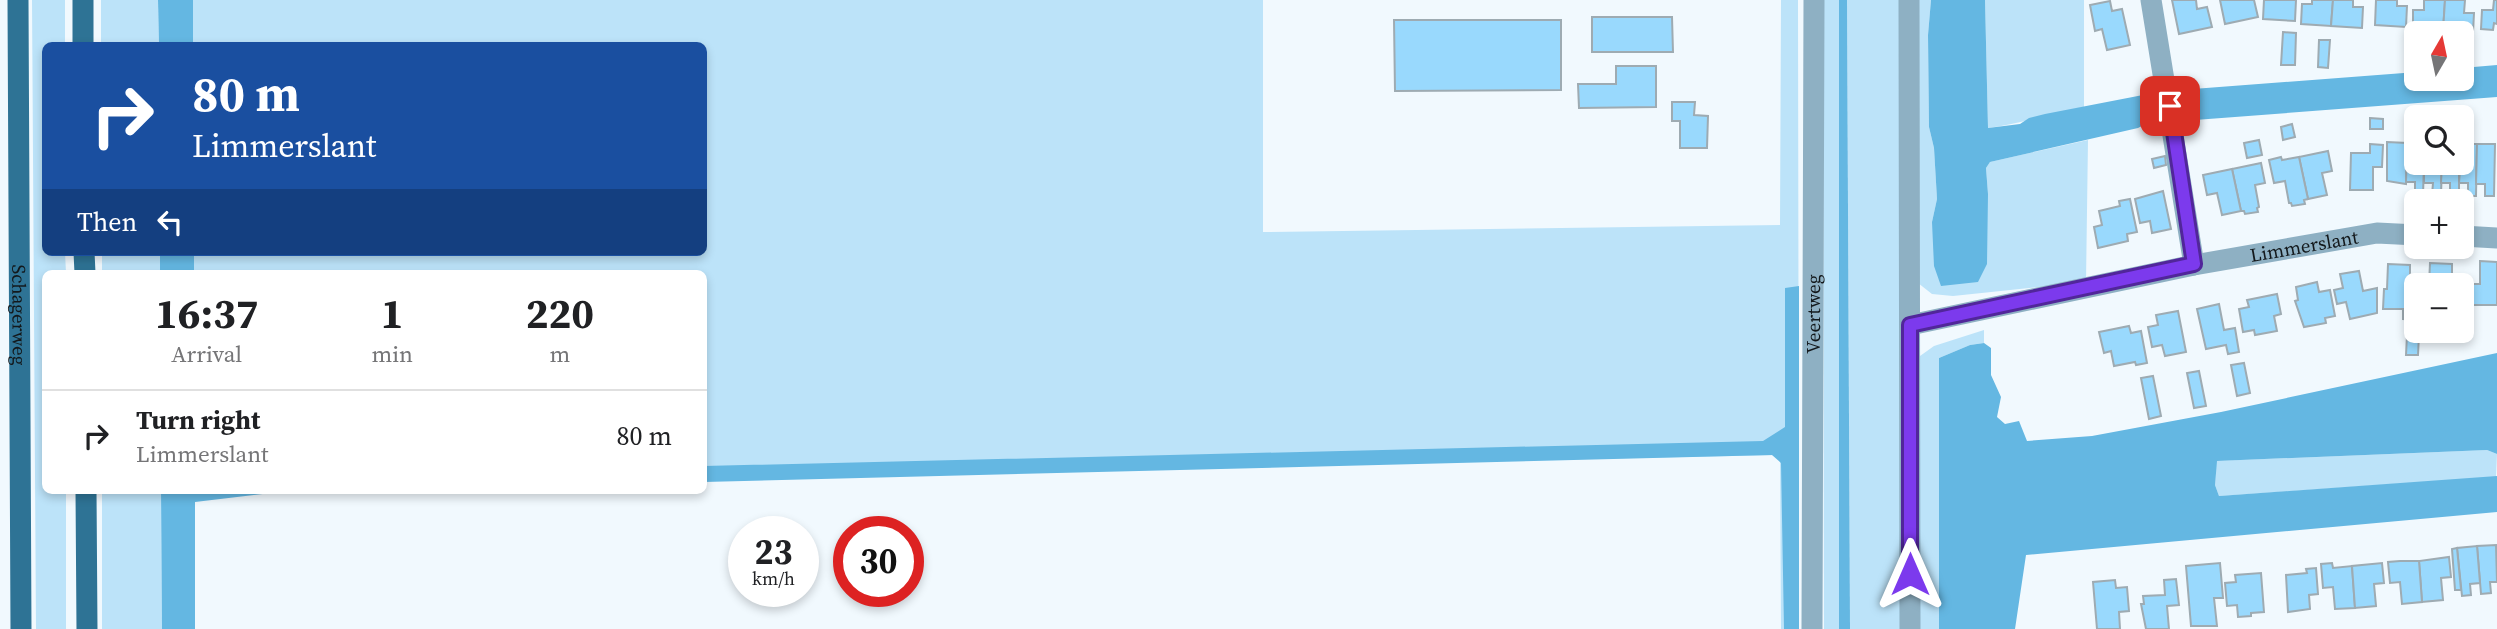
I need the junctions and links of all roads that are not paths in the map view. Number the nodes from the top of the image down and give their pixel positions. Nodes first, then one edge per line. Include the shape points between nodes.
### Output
1 (18, 0) edge
2 (83, 0) edge
3 (1814, 0) edge
4 (1909, 0) edge
5 (2151, 0) edge
6 (83, 42) edge
7 (2404, 234) edge
8 (2474, 237) edge
9 (2497, 238) edge
10 (2194, 264) junction
11 (1910, 325) junction
12 (86, 494) edge
13 (21, 629) edge
14 (87, 629) edge
15 (1812, 629) edge
16 (1910, 629) edge

1 - 13 main road, Schagerweg
2 - 6 main road
3 - 15 street, Veertweg
4 - 11 street
5 - 10 street
7 - 10 street, Limmerslant via 2377,233
8 - 9 street
10 - 11 street, Limmerslant
11 - 16 street
12 - 14 main road

